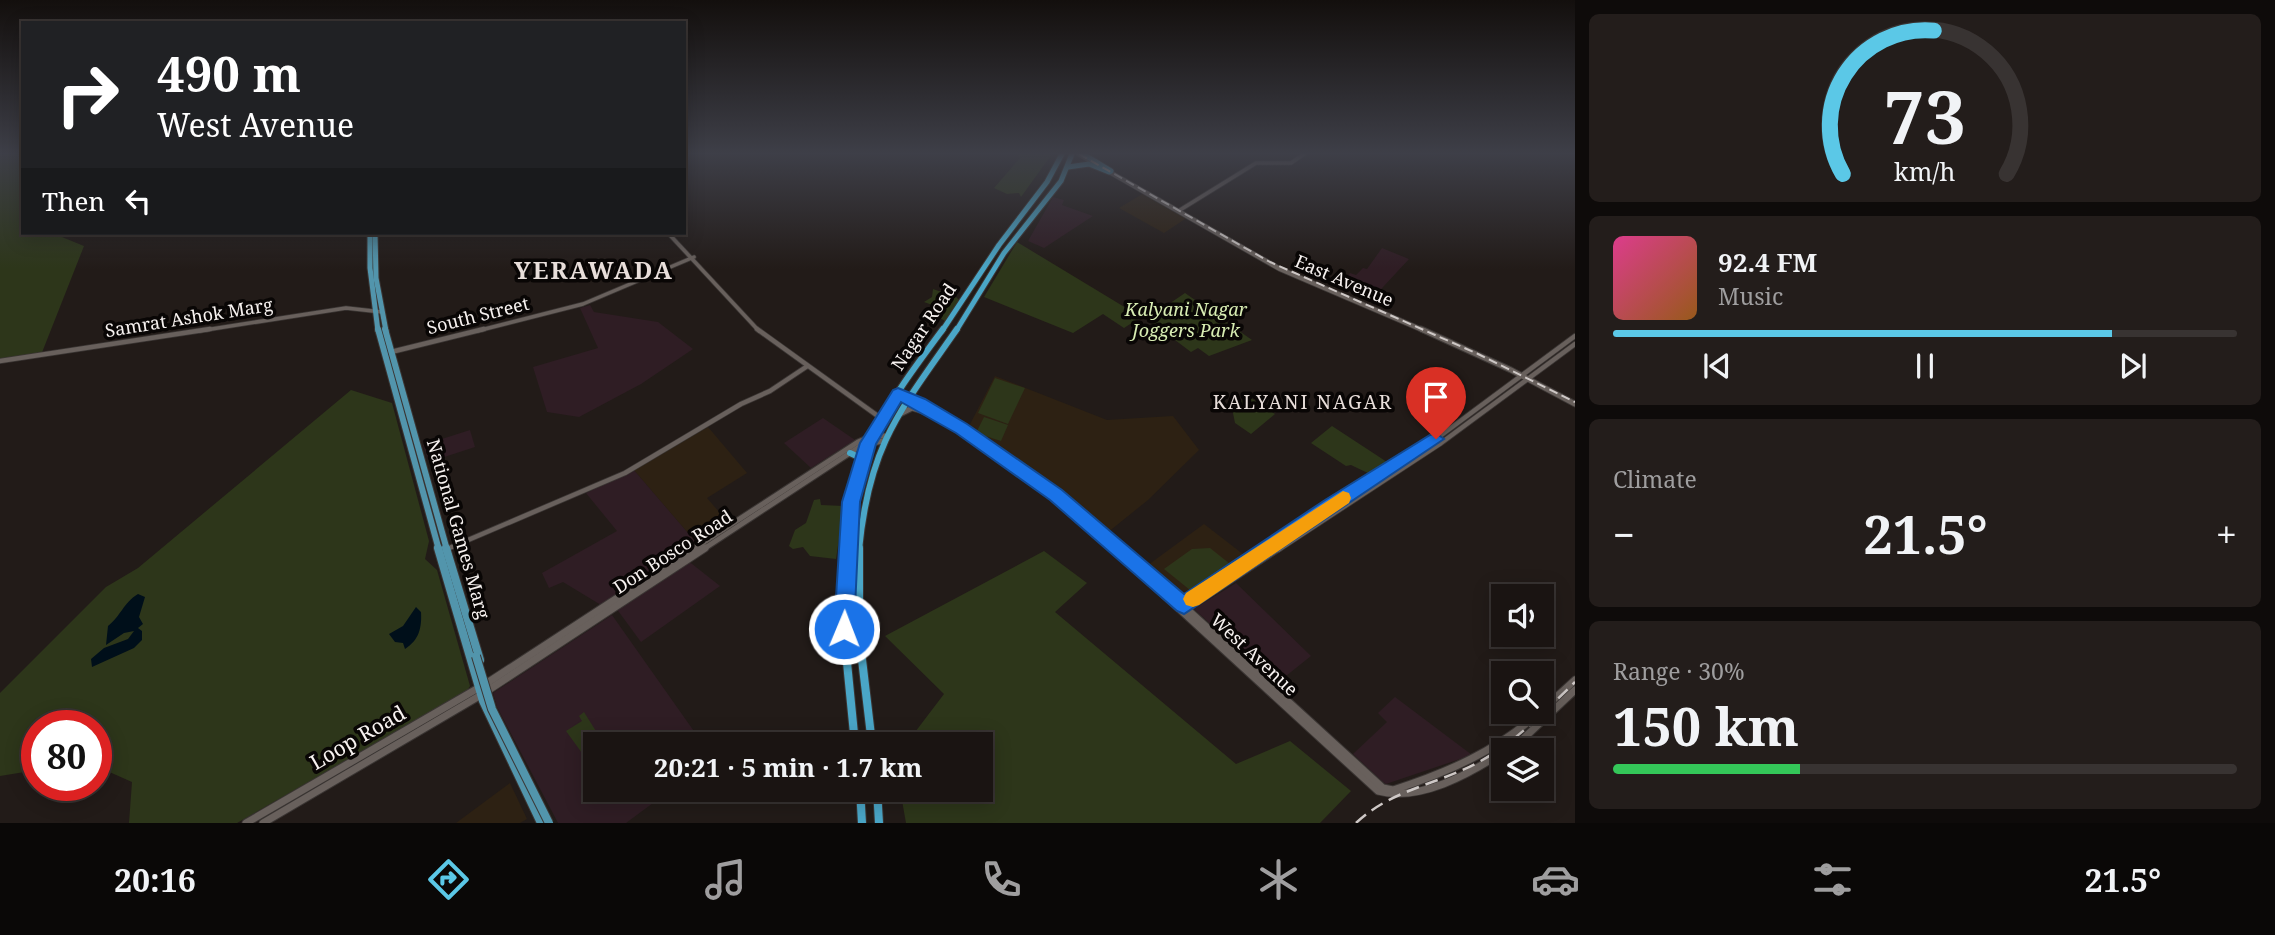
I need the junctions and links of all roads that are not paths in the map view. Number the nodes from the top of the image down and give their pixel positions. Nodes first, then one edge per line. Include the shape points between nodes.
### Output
1 (1039, 192) edge
2 (1052, 192) edge
3 (1148, 192) edge
4 (1207, 192) edge
5 (1181, 210) junction
6 (1015, 221) junction
7 (1024, 224) junction
8 (370, 235) edge
9 (375, 235) edge
10 (670, 235) edge
11 (694, 257) junction
12 (378, 313) junction
13 (1575, 336) edge
14 (1575, 344) edge
15 (388, 353) junction
16 (0, 361) edge
17 (806, 367) junction
18 (1526, 376) junction
19 (898, 394) junction
20 (909, 398) junction
21 (1575, 403) edge
22 (898, 416) junction
23 (882, 419) junction
24 (870, 439) junction
25 (885, 439) junction
26 (849, 453) junction
27 (863, 459) junction
28 (438, 534) junction
29 (447, 549) junction
30 (1184, 608) junction
31 (1575, 680) edge
32 (484, 689) junction
33 (1575, 690) edge
34 (1554, 699) edge
35 (1527, 724) edge
36 (853, 732) edge
37 (870, 732) edge
38 (1524, 738) edge
39 (1491, 759) edge
40 (1382, 791) junction
41 (861, 802) edge
42 (878, 802) edge
43 (246, 823) edge
44 (264, 823) edge
45 (547, 823) edge
46 (862, 823) edge
47 (879, 823) edge

1 - 6 highway, Nagar Road
2 - 7 highway, Nagar Road
3 - 5 main road, East Avenue
4 - 5 street
5 - 18 main road, East Avenue via 1272,265
6 - 7 highway
6 - 19 highway, Nagar Road
7 - 20 highway, Nagar Road
8 - 12 main road, National Games Marg via 368,266
9 - 12 main road, National Games Marg
10 - 11 street
11 - 15 street, South Street via 583,304
11 - 17 street via 759,331
12 - 15 main road, National Games Marg
12 - 16 street, Samrat Ashok Marg via 346,308
13 - 18 street
14 - 18 street
15 - 28 main road, National Games Marg
17 - 23 street
17 - 29 street via 625,472
18 - 21 main road, East Avenue
18 - 30 street via 1441,443
19 - 20 main road, West Avenue
19 - 23 highway, Nagar Road
20 - 22 highway, Nagar Road
20 - 30 main road, West Avenue via 1056,495
22 - 25 highway, Nagar Road
22 - 30 main road, West Avenue via 908,409 921,409 958,431 1053,497
23 - 24 highway, Nagar Road
24 - 25 main road, Don Bosco Road
24 - 26 main road, Don Bosco Road
24 - 27 highway, Nagar Road
24 - 32 main road, Don Bosco Road
25 - 37 highway, Nagar Road via 863,510 858,610
26 - 27 highway
26 - 32 main road, Don Bosco Road
27 - 36 highway, Nagar Road via 850,508 843,609
28 - 29 main road, National Games Marg
28 - 32 main road, National Games Marg via 435,540
28 - 45 main road, bridge via 491,713
29 - 32 main road, National Games Marg
30 - 40 main road, West Avenue
31 - 34 main road
32 - 43 main road, Loop Road
32 - 44 main road, Loop Road
32 - 45 main road, National Games Marg
33 - 38 main road
35 - 40 main road via 1469,765
39 - 40 main road via 1463,775 1397,796
41 - 46 highway
42 - 47 highway

